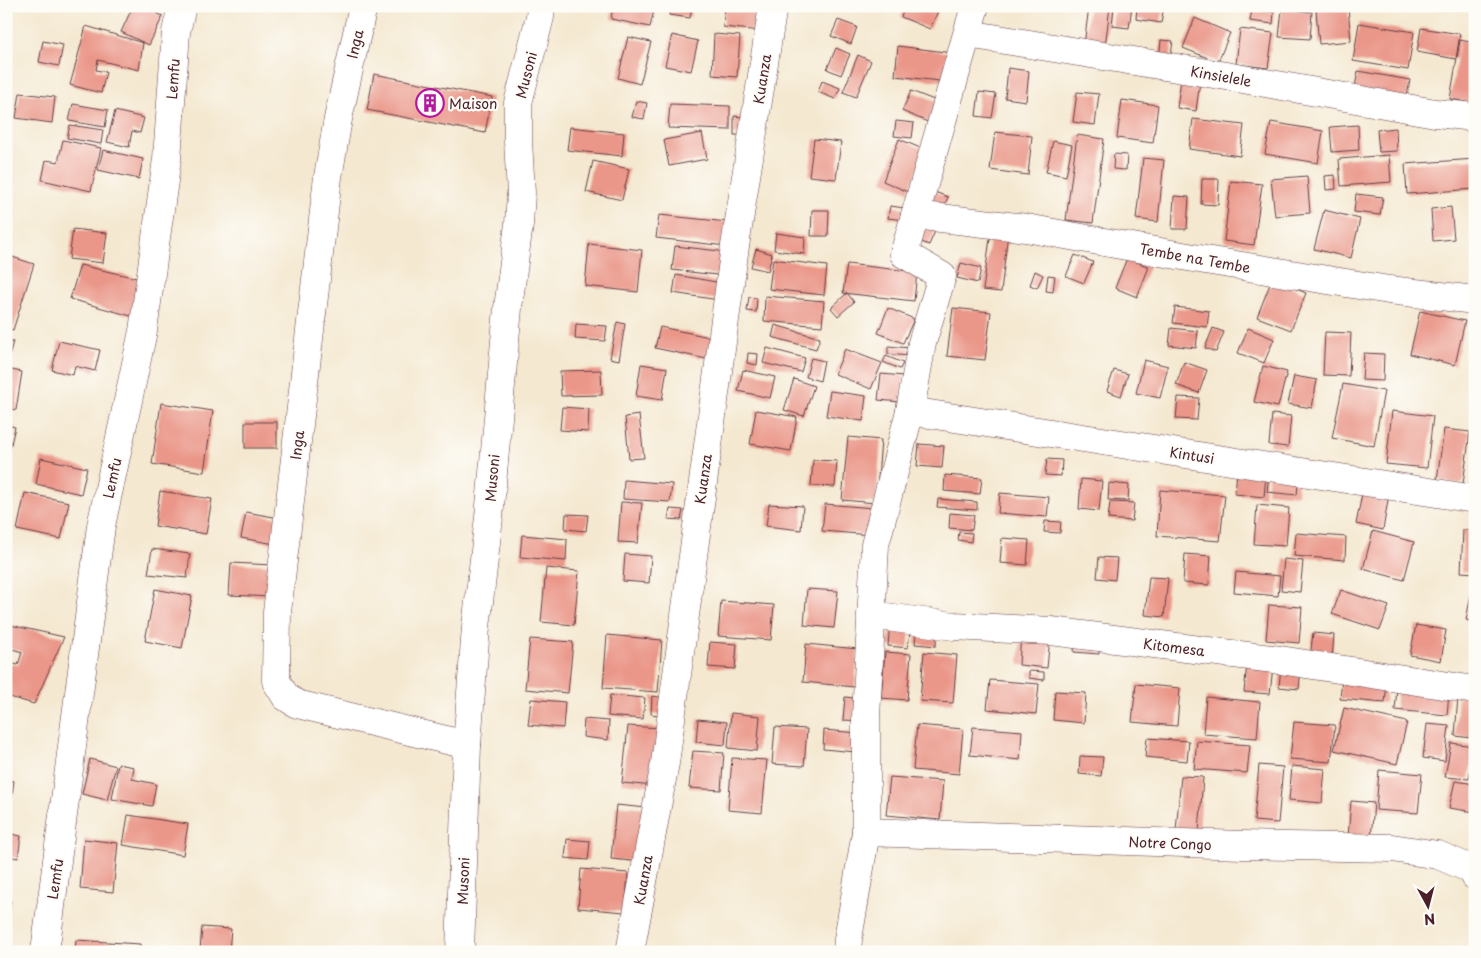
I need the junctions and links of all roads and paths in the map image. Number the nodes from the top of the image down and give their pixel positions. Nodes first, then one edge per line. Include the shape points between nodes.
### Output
1 (182, 6) edge
2 (363, 6) edge
3 (541, 6) edge
4 (773, 6) edge
5 (975, 6) edge
6 (968, 34) junction
7 (1475, 117) edge
8 (915, 215) junction
9 (1475, 300) edge
10 (910, 412) junction
11 (1475, 499) edge
12 (871, 615) junction
13 (1475, 690) edge
14 (467, 745) junction
15 (866, 832) junction
16 (1473, 873) edge
17 (45, 952) edge
18 (460, 952) edge
19 (630, 952) edge
20 (847, 952) edge

1 - 17 street, Lemfu via 176,32 167,159 143,331 101,526
2 - 14 street, Inga via 328,177 277,612 276,681 286,697 297,704
3 - 14 street, Musoni via 518,103 519,224 476,627
4 - 19 street, Kuanza via 735,246 665,762
5 - 6 street
6 - 7 street, Kinsielele via 1435,113
6 - 8 street
8 - 9 street, Tembe na Tembe via 1026,228 1379,289
8 - 10 street via 904,254 942,276 922,343
10 - 11 street, Kintusi
10 - 12 street via 875,545
12 - 13 street, Kitomesa via 954,626 1051,631 1280,660
12 - 15 street via 866,717
14 - 18 street, Musoni
15 - 16 street, Notre Congo via 1242,846 1392,848 1438,855
15 - 20 street

